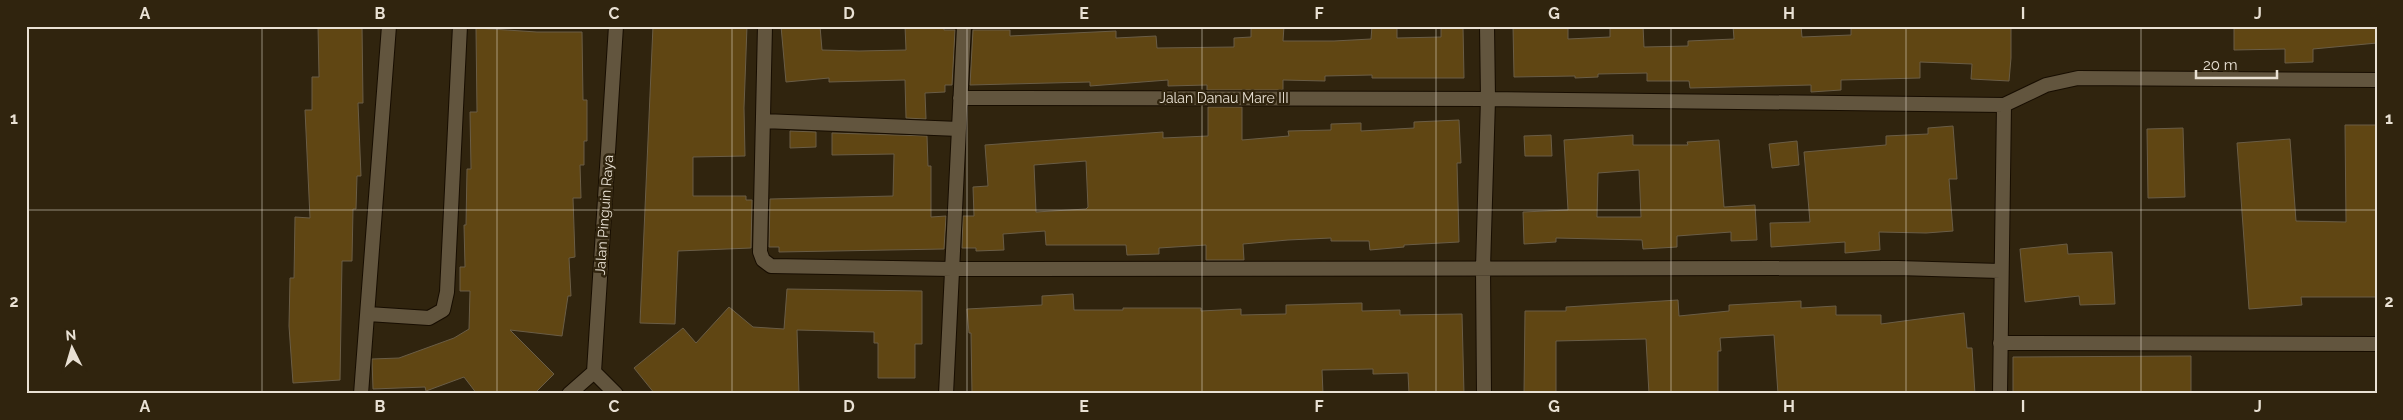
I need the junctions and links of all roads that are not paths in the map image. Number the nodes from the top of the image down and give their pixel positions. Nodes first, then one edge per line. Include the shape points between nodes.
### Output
1 (389, 26) edge
2 (460, 26) edge
3 (616, 26) edge
4 (765, 26) edge
5 (964, 26) edge
6 (1487, 26) edge
7 (2377, 80) edge
8 (960, 98) junction
9 (1488, 99) junction
10 (2004, 105) junction
11 (763, 121) junction
12 (959, 129) junction
13 (1483, 268) junction
14 (952, 270) junction
15 (2000, 271) junction
16 (368, 314) junction
17 (2000, 344) junction
18 (2377, 344) edge
19 (594, 372) junction
20 (361, 394) edge
21 (569, 394) edge
22 (616, 394) edge
23 (946, 394) edge
24 (1484, 394) edge
25 (2000, 394) edge

1 - 16 street
2 - 16 street via 447,292 443,310 429,318
3 - 19 street, Jalan Pinguin Raya
4 - 11 street
5 - 8 street
6 - 9 street
7 - 10 street via 2078,78 2046,84
8 - 9 street, Jalan Danau Mare III
8 - 12 street
9 - 10 street, Jalan Danau Mare III
9 - 13 street
10 - 15 street
11 - 12 street
11 - 14 street via 760,252 763,260 771,266
12 - 14 street
13 - 14 street
13 - 15 street
13 - 24 street
14 - 23 street
15 - 17 street
16 - 20 street
17 - 18 street
17 - 25 street
19 - 21 street
19 - 22 street

